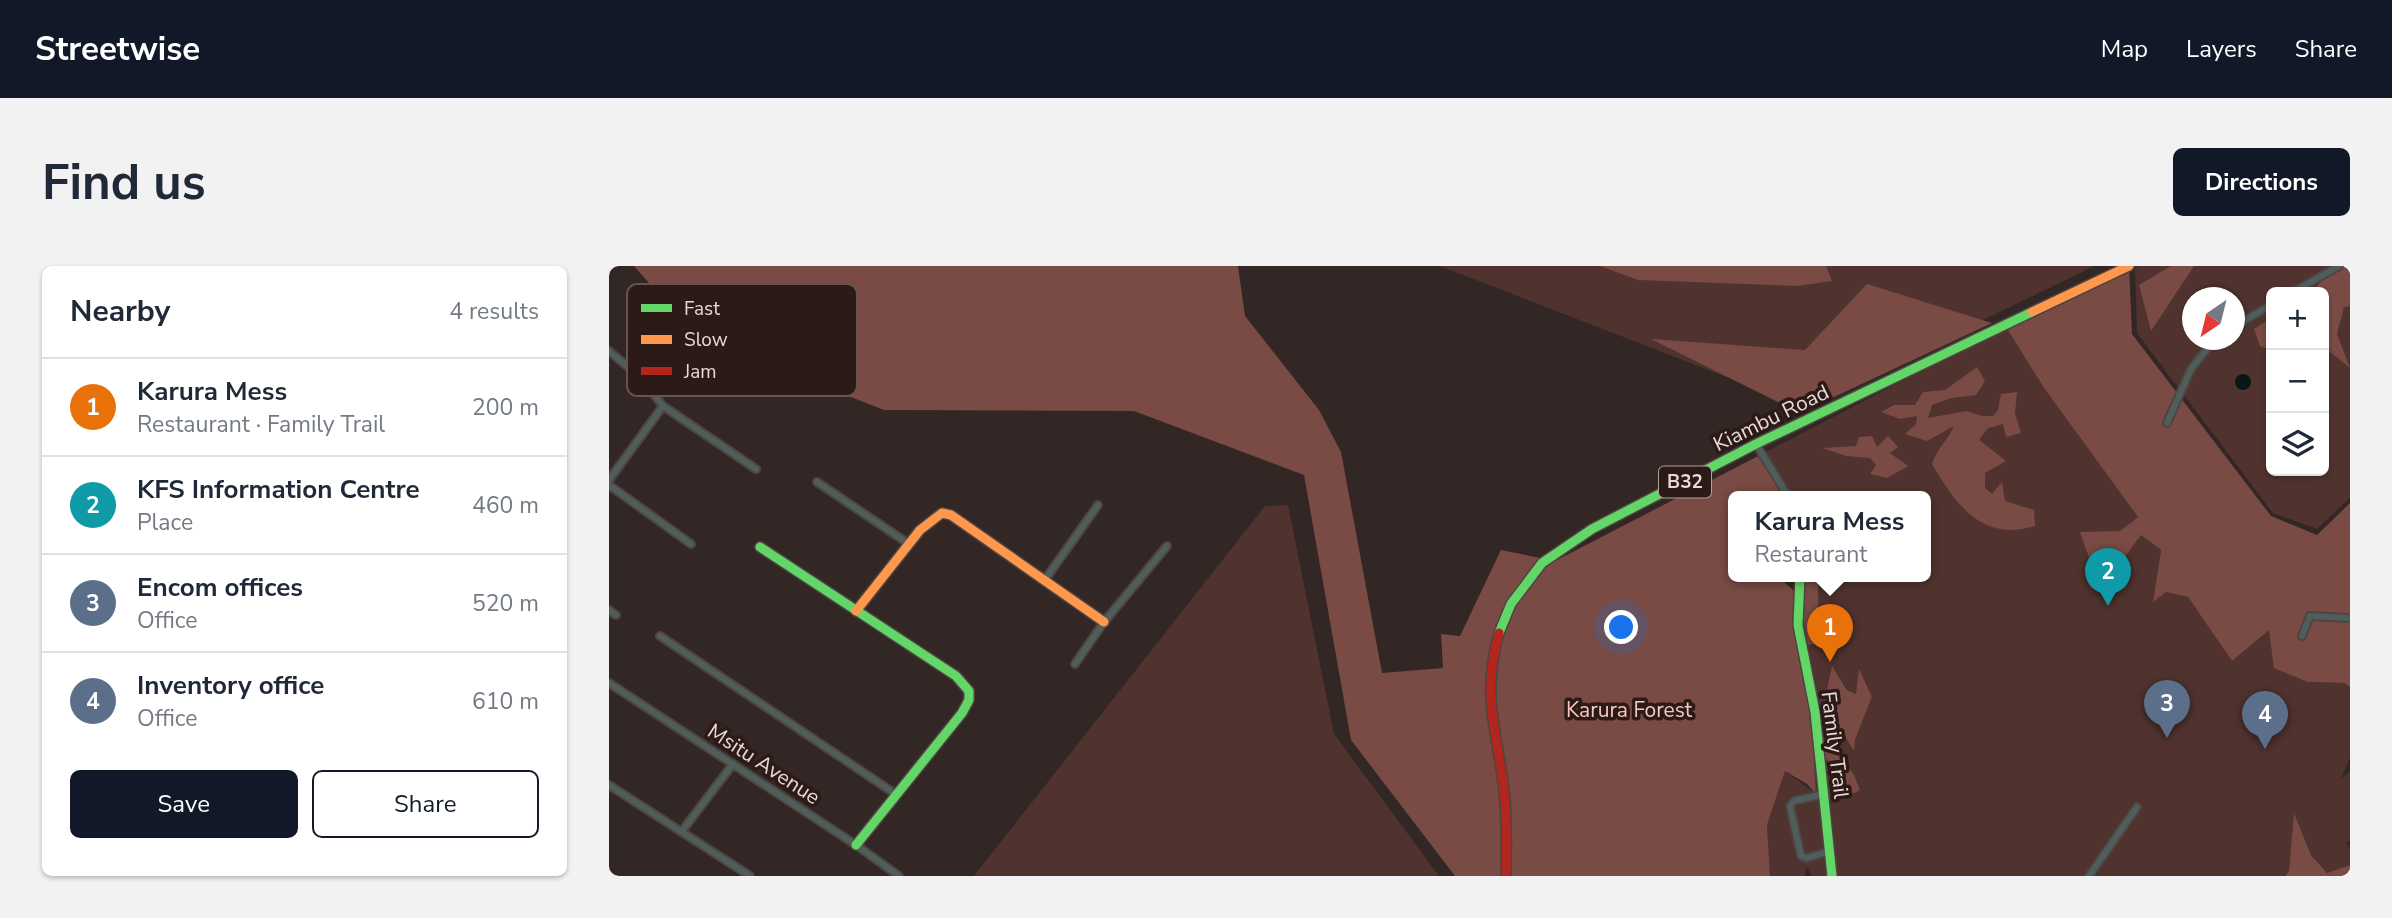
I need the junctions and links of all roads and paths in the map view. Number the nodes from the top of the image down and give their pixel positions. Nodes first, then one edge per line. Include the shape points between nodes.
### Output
1 (2129, 266) edge
2 (2339, 266) edge
3 (2302, 287) edge
4 (2266, 308) edge
5 (2245, 320) edge
6 (2206, 350) edge
7 (609, 351) edge
8 (627, 366) edge
9 (655, 396) edge
10 (663, 406) junction
11 (2167, 423) dead end
12 (1756, 443) junction
13 (756, 469) dead end
14 (609, 480) edge
15 (817, 482) dead end
16 (609, 485) edge
17 (1785, 491) edge
18 (1098, 505) dead end
19 (691, 544) dead end
20 (909, 544) junction
21 (1167, 546) dead end
22 (759, 547) dead end
23 (1044, 581) junction
24 (1800, 582) edge
25 (609, 610) edge
26 (856, 611) junction
27 (616, 615) dead end
28 (2347, 618) dead end
29 (1104, 622) junction
30 (660, 636) dead end
31 (2302, 636) dead end
32 (1075, 664) dead end
33 (609, 683) edge
34 (733, 764) junction
35 (609, 785) edge
36 (1823, 794) junction
37 (897, 795) junction
38 (2137, 807) dead end
39 (682, 831) junction
40 (856, 845) junction
41 (1830, 851) junction
42 (750, 876) edge
43 (899, 876) edge
44 (1506, 876) edge
45 (1832, 876) edge
46 (2089, 876) edge

1 - 12 main road, Kiambu Road / B32
2 - 3 street
4 - 5 street
6 - 11 street via 2192,369
7 - 8 street
9 - 10 street
10 - 13 street
10 - 14 street
12 - 17 street
12 - 44 main road, Kiambu Road / B32 via 1556,551 1511,604 1490,669 1489,699 1505,800
15 - 20 street
16 - 19 street
18 - 23 street
20 - 23 main road via 930,520 942,513 951,515
20 - 26 main road
21 - 29 street
22 - 26 main road
23 - 29 main road
24 - 36 main road, Family Trail via 1798,625 1815,712
25 - 27 street
26 - 37 main road via 956,676 969,691 962,713
28 - 31 street via 2310,616
29 - 32 street
30 - 37 street
33 - 34 street, Msitu Avenue
34 - 39 street
34 - 40 street, Msitu Avenue
35 - 39 street
36 - 41 main road, Family Trail
36 - 41 street via 1790,806 1801,856
37 - 40 main road
38 - 46 street
39 - 42 street
40 - 43 street, Msitu Avenue
41 - 45 main road, Family Trail

